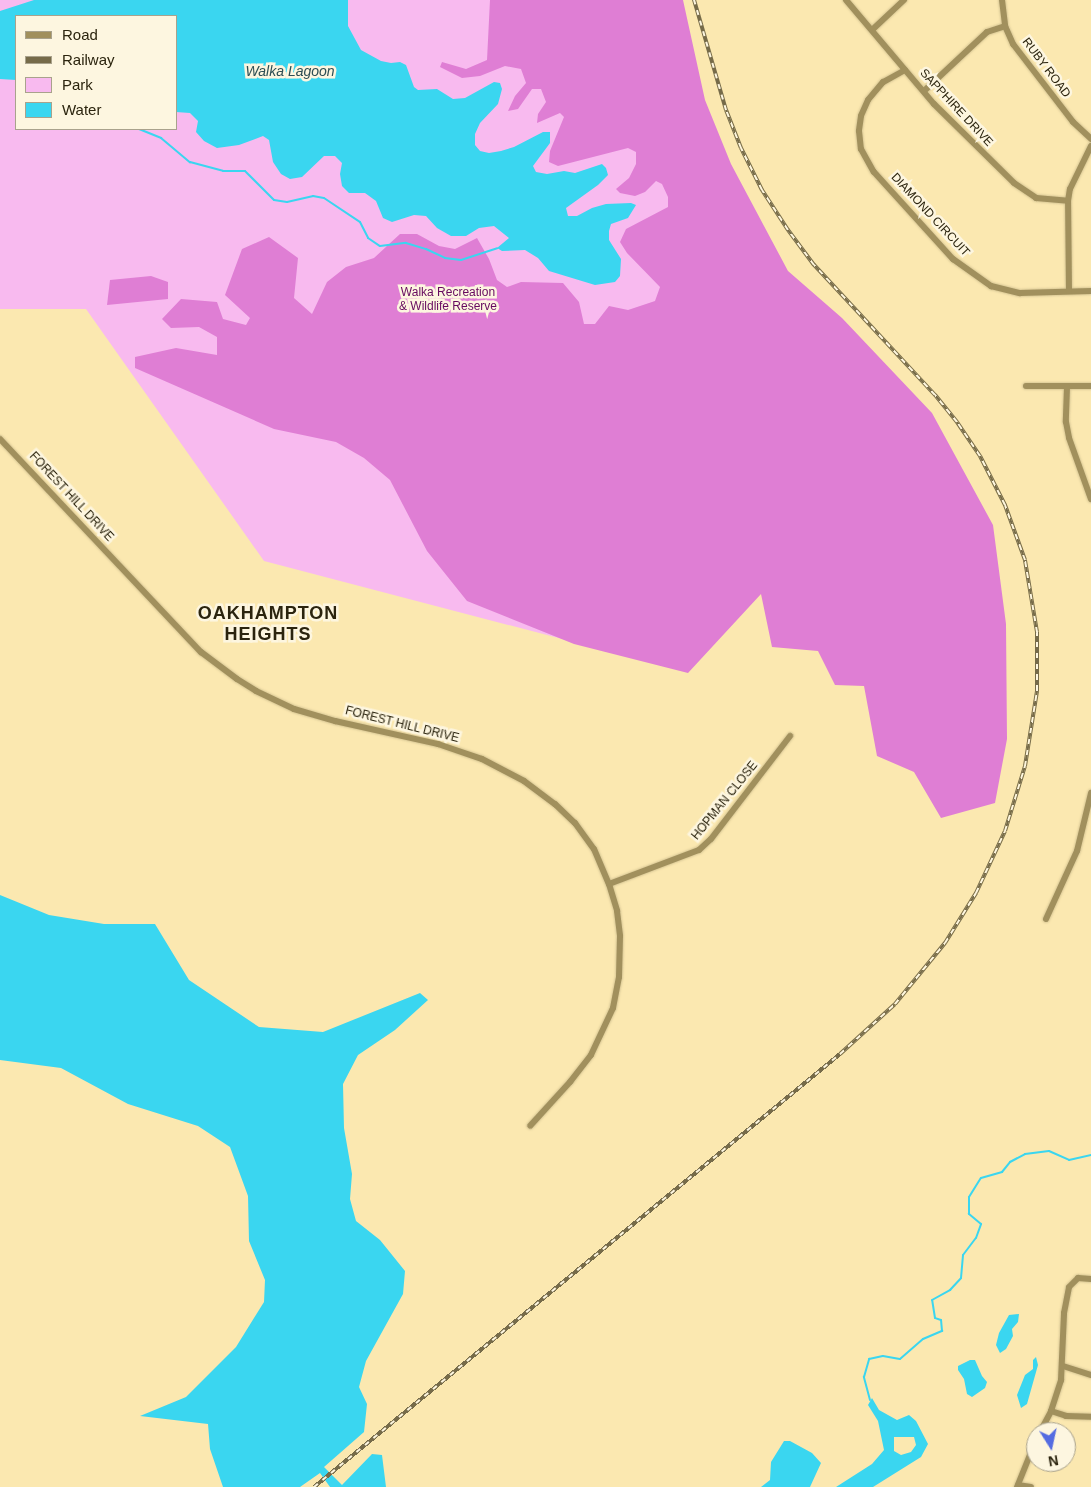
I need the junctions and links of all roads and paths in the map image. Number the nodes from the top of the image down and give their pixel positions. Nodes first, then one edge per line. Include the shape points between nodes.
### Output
1 (846, 0) edge
2 (904, 0) edge
3 (1002, 0) edge
4 (1005, 26) junction
5 (872, 30) junction
6 (905, 70) junction
7 (924, 91) junction
8 (1091, 139) edge
9 (1091, 146) edge
10 (1068, 202) junction
11 (1069, 291) junction
12 (1091, 291) edge
13 (1026, 386) dead end
14 (1091, 386) edge
15 (1067, 387) junction
16 (0, 439) edge
17 (1091, 499) edge
18 (790, 736) dead end
19 (1091, 793) edge
20 (609, 884) junction
21 (1046, 919) dead end
22 (530, 1126) dead end
23 (1091, 1279) edge
24 (1063, 1366) junction
25 (1091, 1375) edge
26 (1051, 1412) junction
27 (1091, 1417) edge
28 (1046, 1422) edge
29 (1026, 1466) edge
30 (1018, 1486) edge
31 (1031, 1487) edge

1 - 5 street, SAPPHIRE DRIVE
2 - 5 street
3 - 4 street, RUBY ROAD
4 - 7 street via 987,32
4 - 8 street, RUBY ROAD via 1022,56 1073,122
5 - 6 street, SAPPHIRE DRIVE
6 - 7 street, SAPPHIRE DRIVE
6 - 11 street, DIAMOND CIRCUIT via 883,82 868,100 861,116 861,149 874,172 953,259 991,286 1020,293
7 - 10 street, SAPPHIRE DRIVE via 1014,183 1036,198
9 - 10 street via 1070,189
10 - 11 street
11 - 12 street, DIAMOND CIRCUIT
13 - 15 street
14 - 15 street
15 - 17 street via 1068,438
16 - 20 street, FOREST HILL DRIVE via 201,652 218,666 256,691 294,709 438,744 482,759 524,780 556,804 575,824 594,849
18 - 20 street, HOPMAN CLOSE via 711,839 699,850
19 - 21 street via 1077,851
20 - 22 street, FOREST HILL DRIVE via 617,911 621,956 613,1008 591,1055
23 - 24 street via 1078,1278 1069,1287 1064,1313
24 - 25 street
24 - 26 street
26 - 27 street
26 - 28 street
29 - 30 street
30 - 31 street

